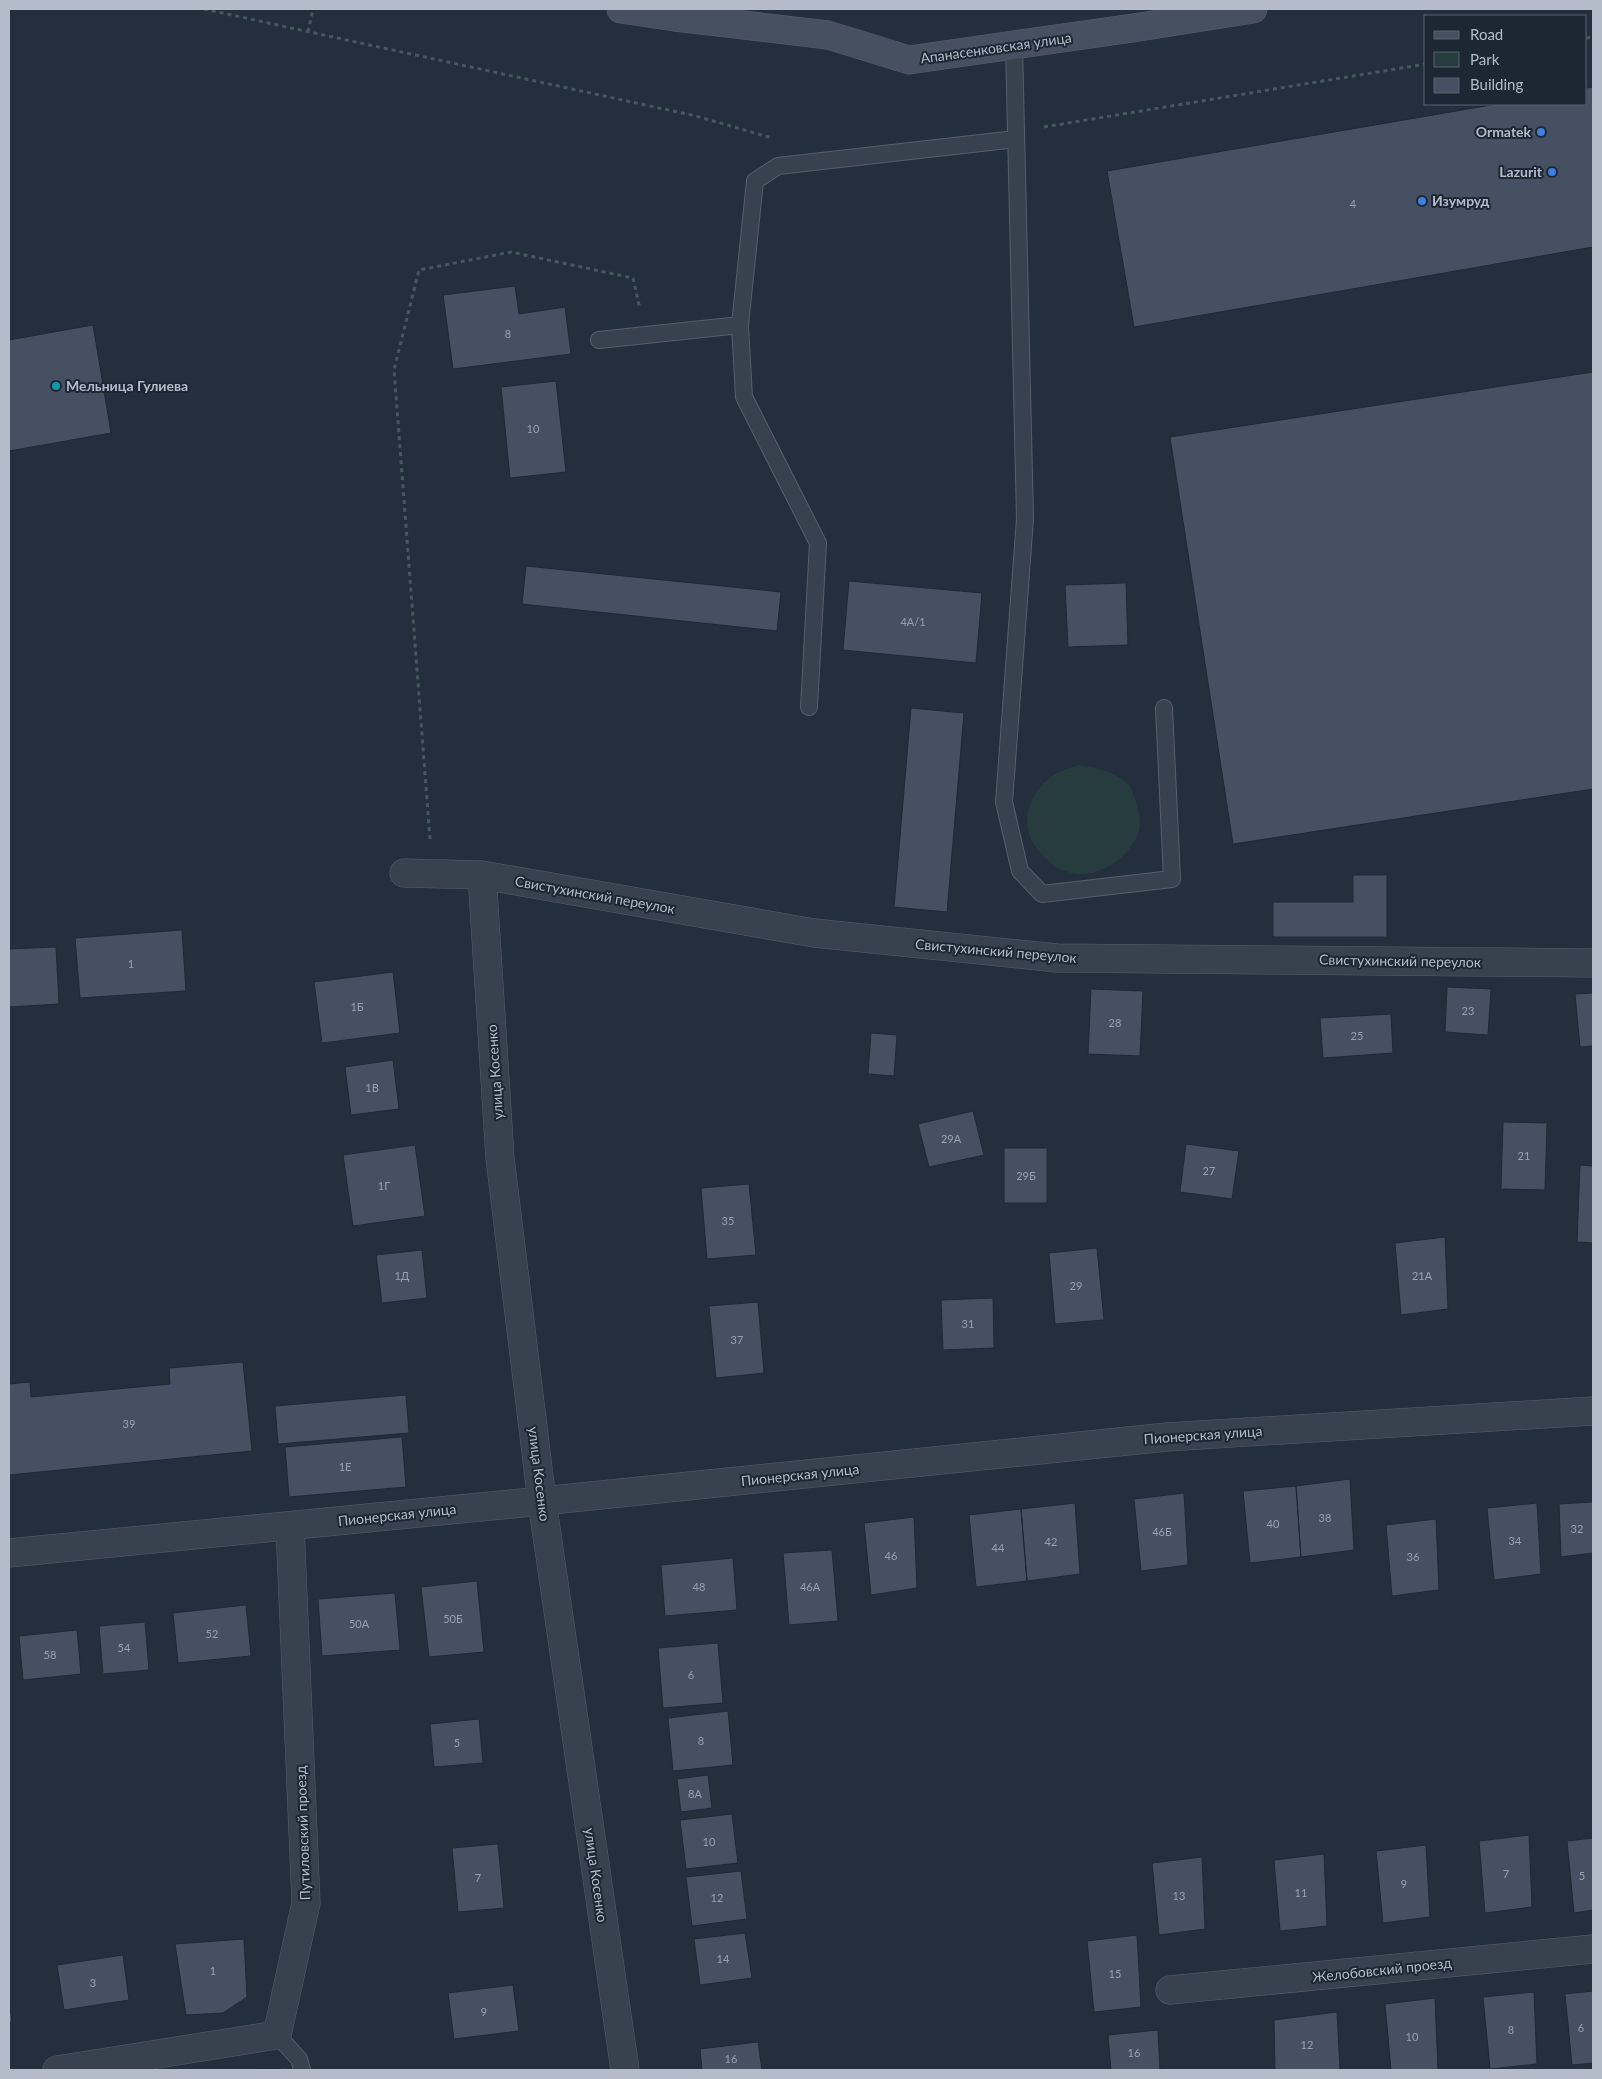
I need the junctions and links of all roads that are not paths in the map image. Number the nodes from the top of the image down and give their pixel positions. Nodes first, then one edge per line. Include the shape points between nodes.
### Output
1 (621, 9) edge
2 (1253, 9) edge
3 (1014, 45) junction
4 (1016, 134) junction
5 (740, 325) junction
6 (599, 340) dead end
7 (810, 707) dead end
8 (1164, 708) dead end
9 (404, 873) dead end
10 (482, 874) junction
11 (1593, 963) edge
12 (1593, 1412) edge
13 (542, 1501) junction
14 (290, 1526) junction
15 (9, 1553) edge
16 (1593, 1949) edge
17 (1170, 1990) dead end
18 (277, 2035) junction
19 (57, 2070) edge
20 (302, 2070) edge
21 (625, 2070) edge

1 - 3 main road, Апанасенковская улица via 828,35 908,60
2 - 3 main road, Апанасенковская улица
3 - 4 lane
4 - 5 lane via 778,166 755,181
4 - 8 lane via 1025,519 1004,802 1020,871 1042,894 1172,879
5 - 6 lane
5 - 7 lane via 744,397 818,543
9 - 10 street, Свистухинский переулок
10 - 11 street, Свистухинский переулок via 814,934 1057,958
10 - 13 street, улица Косенко via 500,1158
12 - 13 street, Пионерская улица via 1167,1437
13 - 14 street, Пионерская улица
13 - 21 street, улица Косенко
14 - 15 street, Пионерская улица
14 - 18 street, Путиловский проезд via 306,1903
16 - 17 street, Желобовский проезд
18 - 19 street
18 - 20 lane via 299,2059

